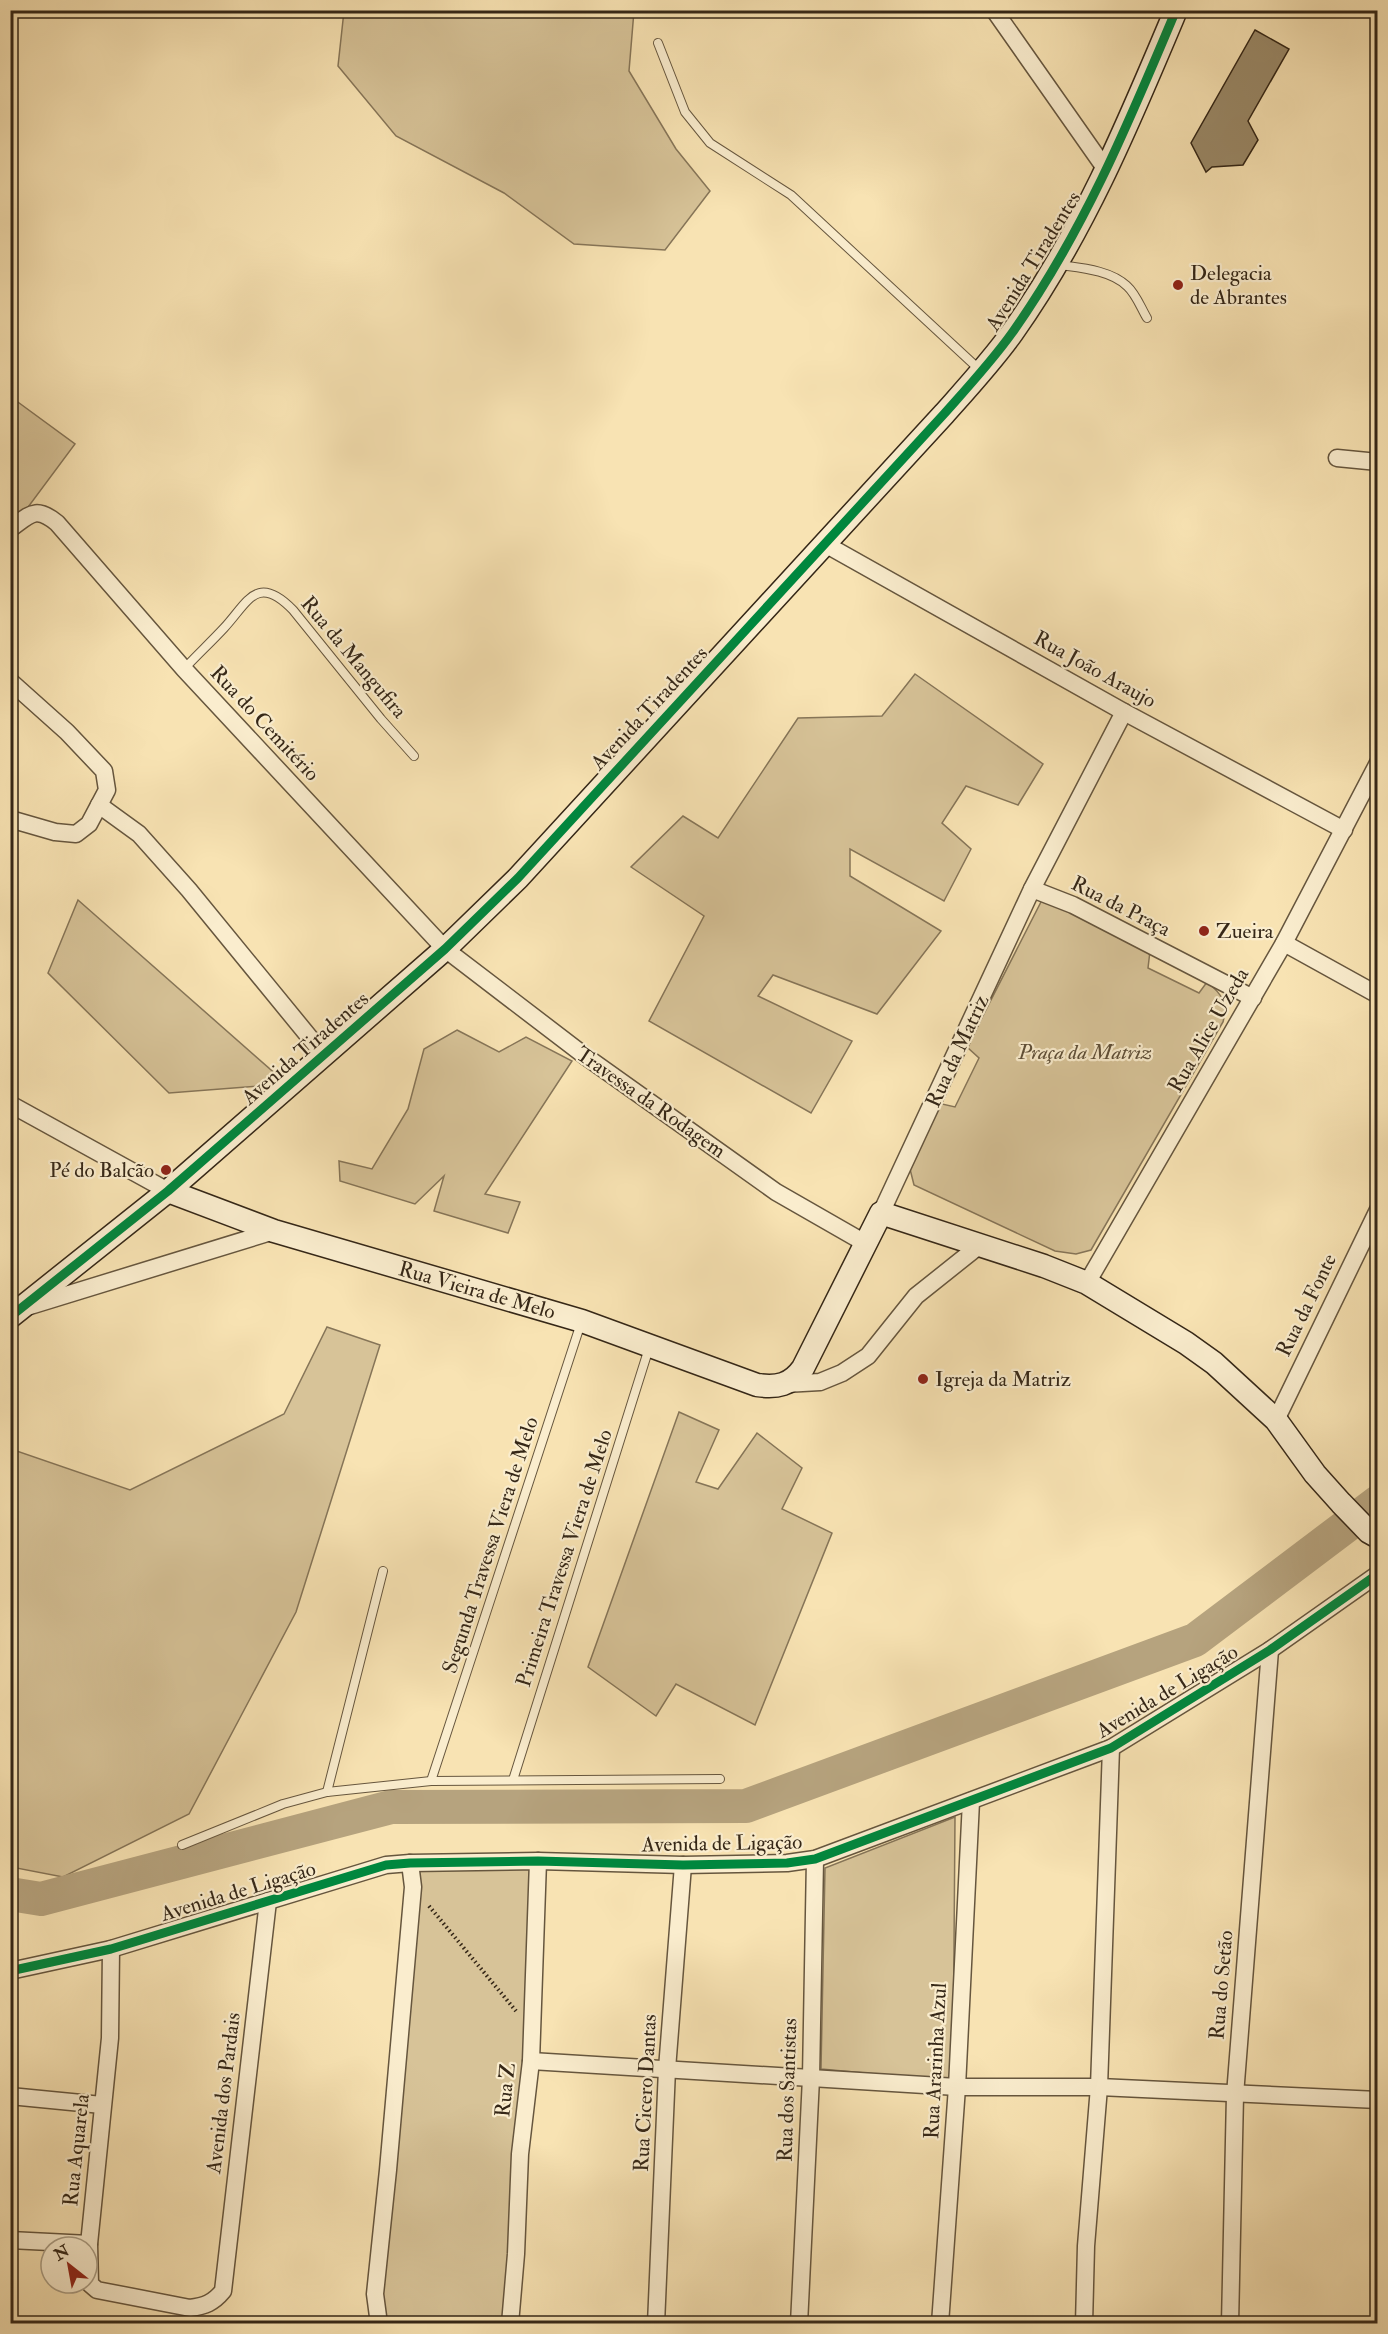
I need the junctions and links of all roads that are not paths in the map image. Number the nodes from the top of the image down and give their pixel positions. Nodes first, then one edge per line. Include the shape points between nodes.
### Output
1 (994, 10) edge
2 (1176, 10) edge
3 (658, 43) dead end
4 (1107, 171) junction
5 (1056, 264) junction
6 (1147, 318) dead end
7 (982, 371) junction
8 (1336, 458) dead end
9 (1377, 462) edge
10 (10, 529) edge
11 (825, 544) junction
12 (184, 669) junction
13 (10, 681) edge
14 (1124, 712) junction
15 (414, 756) dead end
16 (1377, 763) edge
17 (99, 806) junction
18 (10, 819) edge
19 (1344, 830) junction
20 (1032, 889) junction
21 (1284, 943) junction
22 (445, 950) junction
23 (1377, 995) edge
24 (1253, 998) junction
25 (324, 1054) junction
26 (10, 1104) edge
27 (168, 1191) junction
28 (1377, 1210) edge
29 (881, 1213) junction
30 (274, 1231) junction
31 (865, 1243) junction
32 (980, 1245) junction
33 (1087, 1284) junction
34 (15, 1313) edge
35 (582, 1321) junction
36 (650, 1348) junction
37 (785, 1384) junction
38 (1276, 1420) junction
39 (1371, 1533) edge
40 (383, 1571) dead end
41 (1377, 1574) edge
42 (1270, 1650) junction
43 (1111, 1748) junction
44 (720, 1779) dead end
45 (513, 1780) junction
46 (431, 1781) junction
47 (327, 1792) junction
48 (971, 1801) junction
49 (182, 1845) dead end
50 (815, 1859) junction
51 (538, 1861) junction
52 (410, 1863) junction
53 (683, 1865) junction
54 (268, 1901) junction
55 (111, 1949) junction
56 (10, 1971) edge
57 (531, 2061) junction
58 (667, 2069) junction
59 (811, 2078) junction
60 (957, 2087) junction
61 (1099, 2087) junction
62 (1235, 2095) junction
63 (10, 2096) edge
64 (1377, 2100) edge
65 (102, 2105) junction
66 (90, 2235) edge
67 (10, 2240) edge
68 (39, 2241) edge
69 (99, 2290) edge
70 (224, 2291) joint
71 (379, 2324) edge
72 (510, 2324) edge
73 (656, 2324) edge
74 (799, 2324) edge
75 (940, 2324) edge
76 (1084, 2324) edge
77 (1230, 2324) edge

1 - 4 street
2 - 4 street, Avenida Tiradentes
3 - 7 lane via 685,112 710,143 791,195
4 - 5 street, Avenida Tiradentes
5 - 6 lane via 1114,277 1127,286
5 - 7 street, Avenida Tiradentes
7 - 11 street, Avenida Tiradentes
8 - 9 street
10 - 12 street, Rua do Cemitério via 29,515 45,513
11 - 14 street, Rua João Araujo
11 - 22 street, Avenida Tiradentes via 518,878
12 - 15 lane, Rua da Mangufira via 242,604 255,594 273,594 292,610
12 - 22 street, Rua do Cemitério
13 - 17 street via 104,771 107,790
14 - 19 street, Rua João Araujo
14 - 20 street, Rua da Matriz
16 - 19 street, Rua Alice Uzeda
17 - 18 street via 89,824 75,834
17 - 25 street via 139,834
19 - 21 street, Rua Alice Uzeda
20 - 24 street, Rua da Praça via 1073,905
20 - 29 street, Rua da Matriz
21 - 23 street
21 - 24 street, Rua Alice Uzeda
22 - 25 street, Avenida Tiradentes
22 - 31 street, Travessa da Rodagem via 776,1192
24 - 33 street, Rua Alice Uzeda
25 - 27 street, Avenida Tiradentes
26 - 27 street
27 - 30 street, Rua Vieira de Melo
27 - 34 street, Avenida Tiradentes
28 - 38 street, Rua da Fonte
29 - 31 street, Rua da Matriz
29 - 32 street
30 - 34 street
30 - 35 street, Rua Vieira de Melo
31 - 37 street, Rua da Matriz via 803,1368
32 - 33 street
32 - 37 street via 916,1296 868,1356 843,1373 820,1382
33 - 38 street via 1204,1356
35 - 36 street, Rua Vieira de Melo
35 - 46 lane, Segunda Travessa Viera de Melo
36 - 37 street, Rua Vieira de Melo via 757,1385
36 - 45 lane, Primeira Travessa Viera de Melo
38 - 39 street via 1316,1474
40 - 47 lane
41 - 42 street, Avenida de Ligação
42 - 43 street, Avenida de Ligação
42 - 62 street, Rua do Setão
43 - 48 street, Avenida de Ligação
43 - 61 street
44 - 45 lane
45 - 46 lane
46 - 47 lane
47 - 49 lane via 283,1804
48 - 50 street, Avenida de Ligação
48 - 60 street, Rua Ararinha Azul
50 - 53 street, Avenida de Ligação
50 - 59 street, Rua dos Santistas
51 - 52 street, Avenida de Ligação
51 - 53 street, Avenida de Ligação
51 - 57 street, Rua Z
52 - 54 street, Avenida de Ligação via 386,1865
52 - 71 street via 413,1887 375,2294
53 - 58 street, Rua Cicero Dantas
54 - 55 street, Avenida de Ligação
54 - 70 street, Avenida dos Pardais
55 - 56 street, Avenida de Ligação
55 - 65 street, Rua Aquarela via 110,2038
57 - 58 street
57 - 72 street, Rua Z via 520,2154
58 - 59 street
58 - 73 street, Rua Cicero Dantas
59 - 60 street
59 - 74 street, Rua dos Santistas
60 - 61 street
60 - 75 street, Rua Ararinha Azul
61 - 62 street
61 - 76 street
62 - 64 street
62 - 77 street, Rua do Setão
63 - 65 street
65 - 66 street, Rua Aquarela
67 - 68 street
69 - 70 street, Rua Aquarela via 190,2308 214,2302

